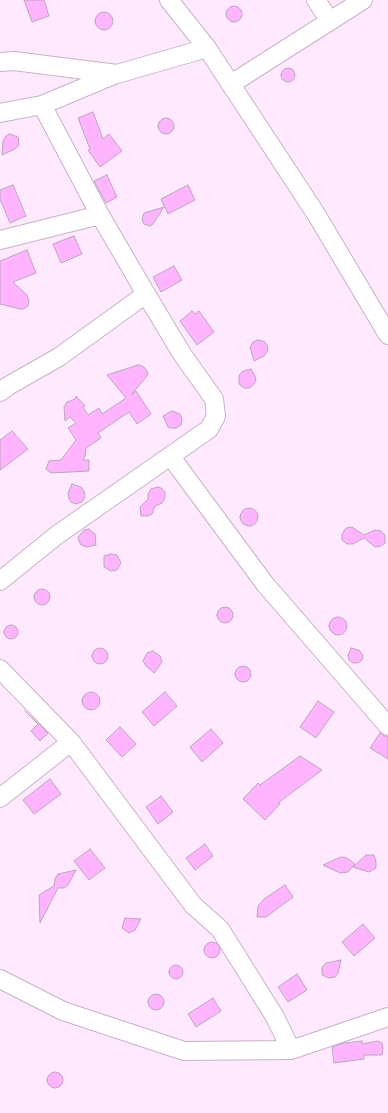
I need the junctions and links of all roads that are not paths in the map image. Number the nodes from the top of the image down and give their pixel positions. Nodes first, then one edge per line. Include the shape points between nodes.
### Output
1 (170, 0) edge
2 (316, 0) edge
3 (363, 0) edge
4 (330, 21) junction
5 (207, 48) junction
6 (0, 62) edge
7 (117, 74) junction
8 (230, 84) junction
9 (42, 105) junction
10 (0, 113) edge
11 (100, 215) junction
12 (0, 240) edge
13 (146, 294) junction
14 (388, 335) edge
15 (0, 392) edge
16 (171, 456) junction
17 (0, 581) edge
18 (0, 669) edge
19 (388, 726) edge
20 (71, 742) junction
21 (0, 798) edge
22 (0, 979) edge
23 (388, 1017) edge
24 (291, 1050) junction

1 - 5 street
2 - 4 street
3 - 4 street
4 - 8 street
5 - 7 street
5 - 8 street
6 - 7 street via 14,61
7 - 9 street
8 - 14 street via 316,214
9 - 10 street
9 - 11 street
11 - 12 street
11 - 13 street
13 - 15 street via 59,357
13 - 16 street via 182,354 214,399 216,416 208,429
16 - 17 street via 57,535
16 - 19 street via 265,584
18 - 20 street
20 - 21 street
20 - 24 street via 193,905 220,929 275,1017
22 - 24 street via 64,1011 184,1051
23 - 24 street

